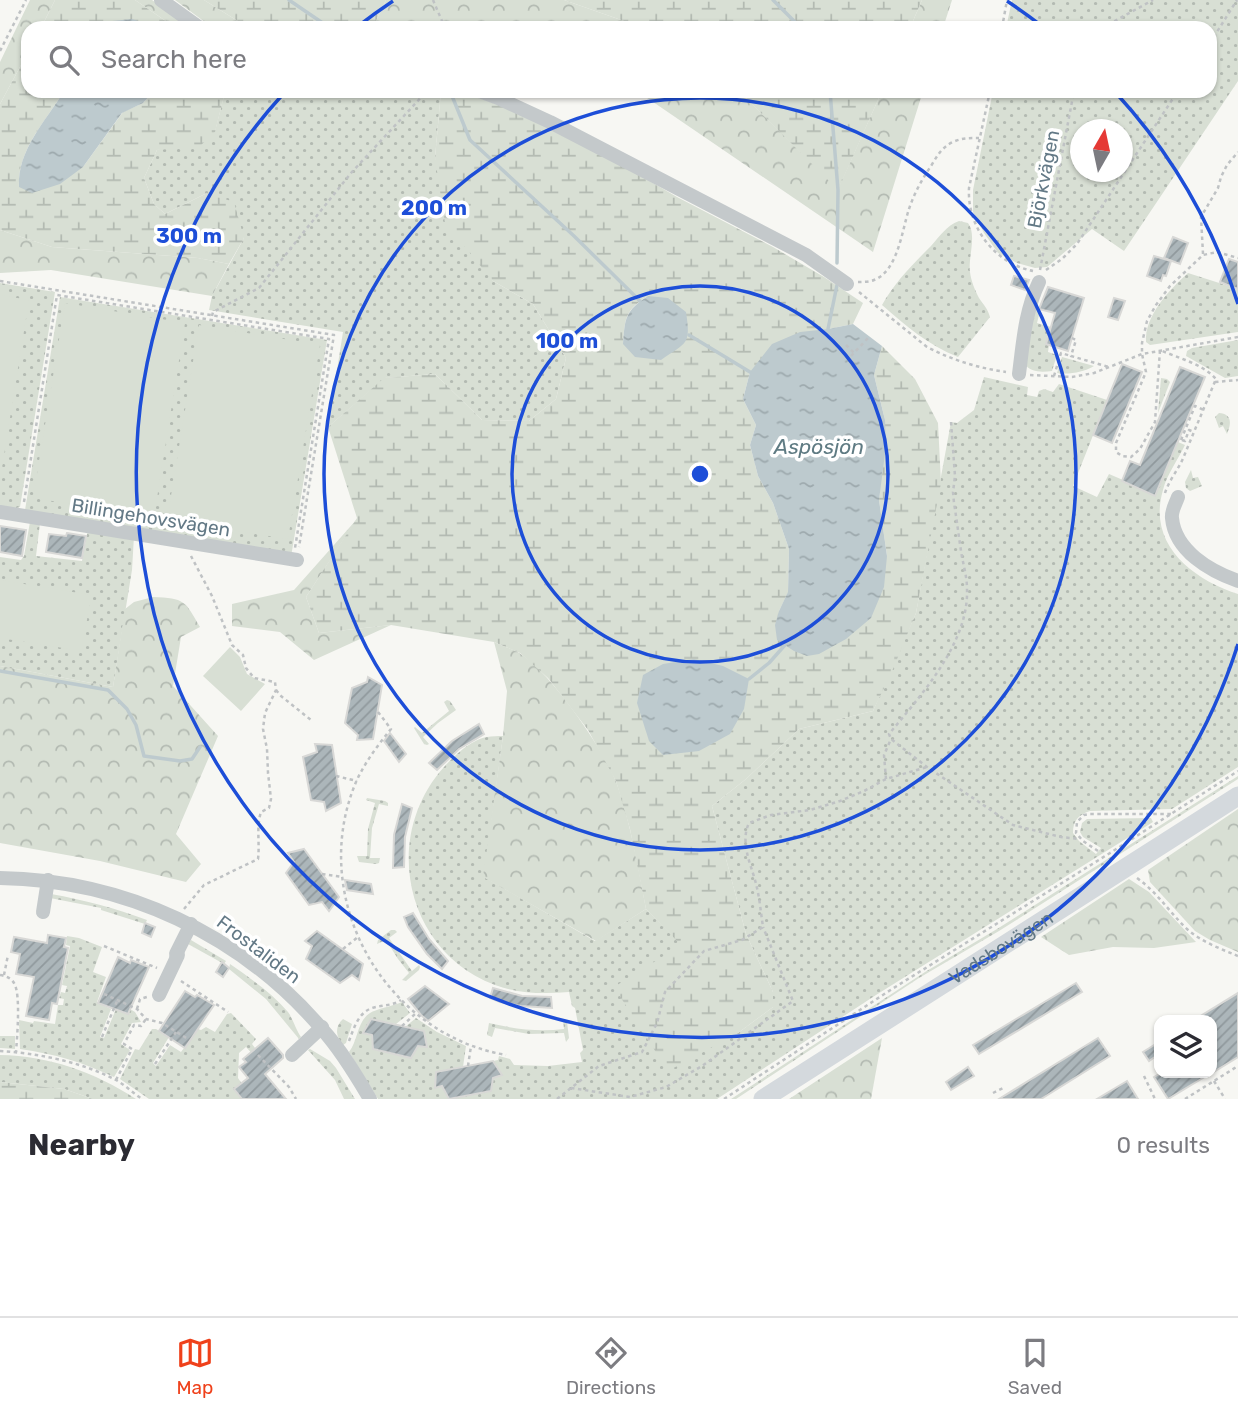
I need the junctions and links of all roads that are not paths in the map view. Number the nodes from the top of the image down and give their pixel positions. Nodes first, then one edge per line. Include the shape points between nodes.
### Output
1 (161, 0) edge
2 (190, 21) edge
3 (497, 98) edge
4 (1040, 277) road end
5 (847, 284) road end
6 (1019, 374) dead end
7 (1178, 496) dead end
8 (0, 512) edge
9 (295, 560) road end
10 (1238, 581) edge
11 (1238, 796) edge
12 (0, 878) edge
13 (48, 880) junction
14 (43, 912) dead end
15 (184, 921) junction
16 (154, 996) road end
17 (321, 1027) junction
18 (292, 1055) dead end
19 (370, 1099) edge
20 (763, 1099) edge

1 - 2 street
3 - 5 street via 806,255
4 - 6 street via 1028,312
7 - 10 street via 1171,516 1185,548 1197,560
8 - 9 street, Billingehovsvägen
11 - 20 main road, Vadsbovägen
12 - 13 street, Frostaliden
13 - 14 street
13 - 15 street, Frostaliden via 114,894
15 - 16 street via 177,955
15 - 17 street, Frostaliden via 265,974
17 - 18 street
17 - 19 street, Frostaliden

